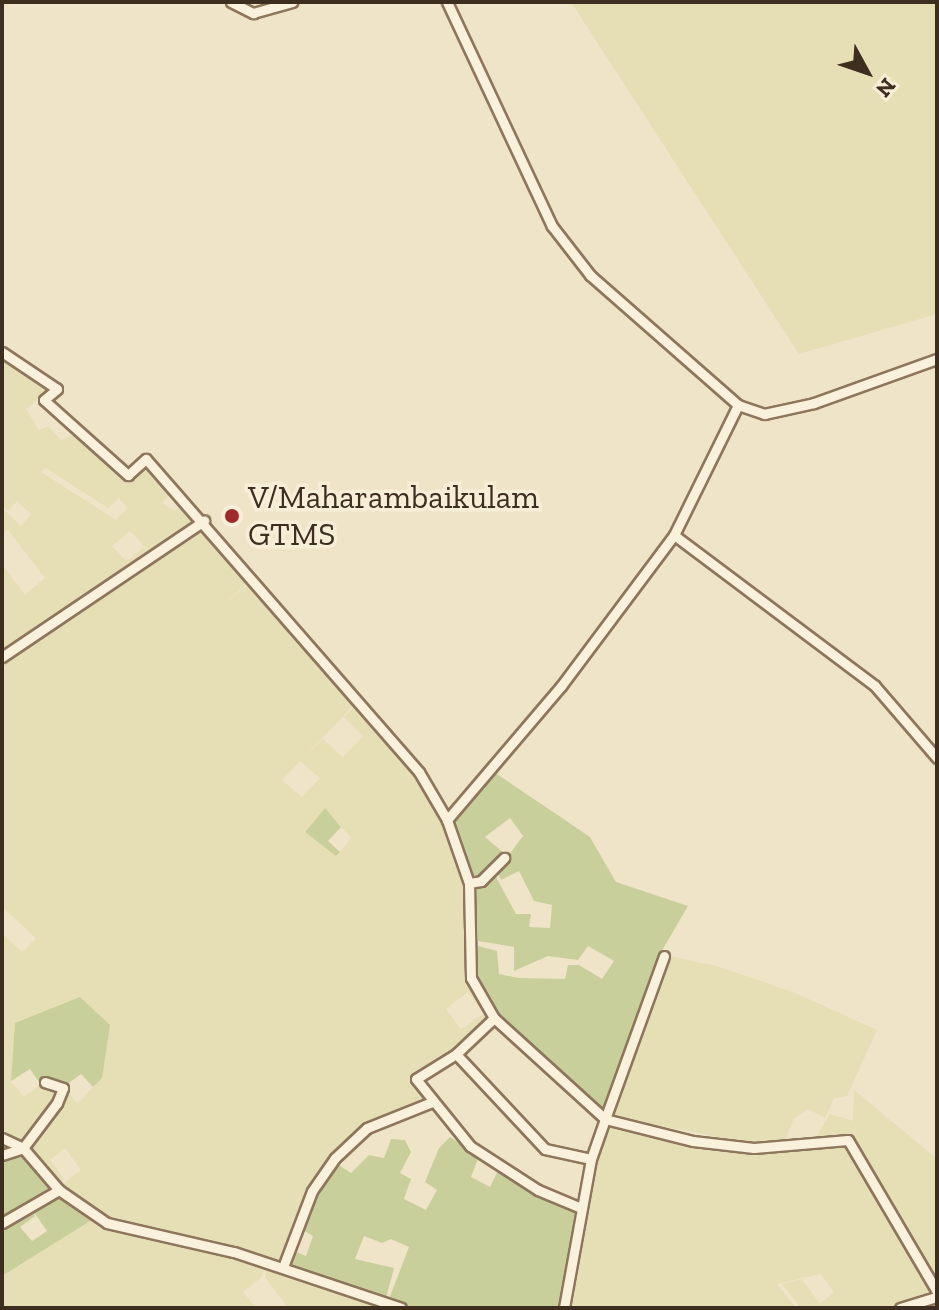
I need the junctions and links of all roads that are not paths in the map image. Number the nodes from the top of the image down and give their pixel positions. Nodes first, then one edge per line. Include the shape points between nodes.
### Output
1 (231, 2) edge
2 (292, 2) edge
3 (447, 2) edge
4 (2, 352) edge
5 (937, 359) edge
6 (738, 405) junction
7 (204, 521) junction
8 (674, 535) junction
9 (2, 657) edge
10 (937, 758) edge
11 (447, 820) junction
12 (504, 858) dead end
13 (469, 883) junction
14 (664, 956) dead end
15 (494, 1018) junction
16 (456, 1054) junction
17 (45, 1082) dead end
18 (432, 1102) junction
19 (605, 1119) junction
20 (2, 1138) edge
21 (23, 1148) junction
22 (2, 1155) edge
23 (591, 1159) junction
24 (59, 1190) junction
25 (581, 1208) junction
26 (2, 1223) edge
27 (283, 1267) junction
28 (937, 1294) edge
29 (401, 1308) edge
30 (564, 1308) edge
31 (900, 1308) edge

1 - 2 street via 253,13
3 - 6 street via 552,226 590,275
4 - 7 street via 57,389 44,400 128,475 146,459
5 - 6 street via 814,403 764,414
6 - 8 street
7 - 9 street
7 - 11 street via 419,772
8 - 10 street via 875,686
8 - 11 street via 561,686
11 - 13 street
12 - 13 street via 481,881
13 - 15 street via 471,978
14 - 19 street
15 - 16 street
15 - 19 street
16 - 18 street via 416,1079
16 - 23 street via 545,1149
17 - 21 street via 63,1088
18 - 25 street via 470,1146 538,1190
18 - 27 street via 367,1128 335,1158 312,1191
19 - 23 street
19 - 28 street via 693,1141 754,1148 848,1140
20 - 21 street
21 - 22 street
21 - 24 street
23 - 25 street
24 - 26 street
24 - 27 street via 107,1223
25 - 30 street
27 - 29 street
28 - 31 street

